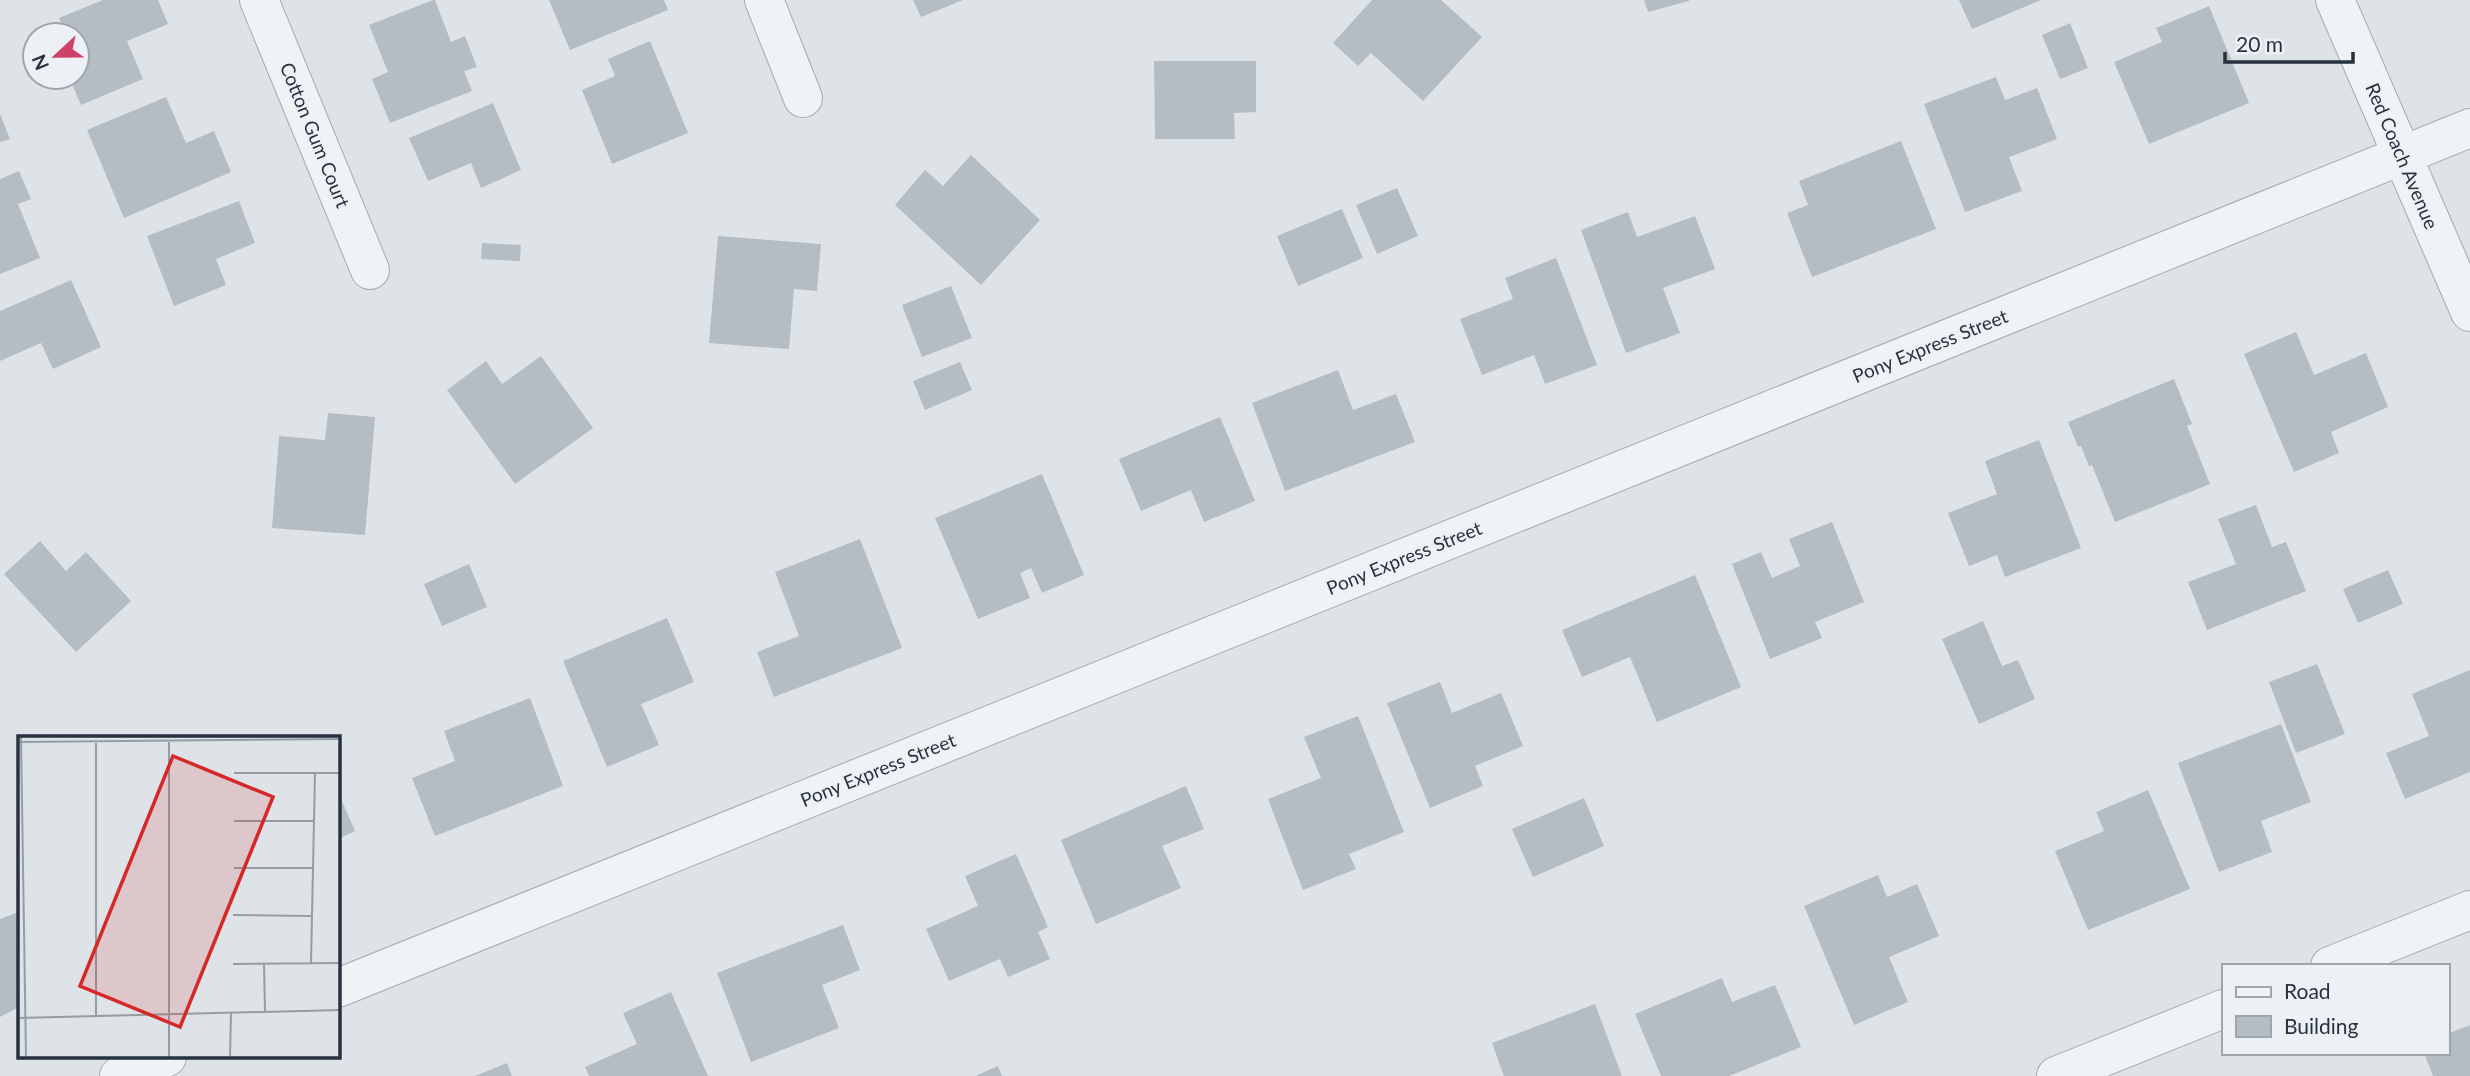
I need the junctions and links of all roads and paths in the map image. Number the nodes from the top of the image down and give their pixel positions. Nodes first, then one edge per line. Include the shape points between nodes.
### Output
1 (259, 0) edge
2 (764, 0) edge
3 (2335, 0) edge
4 (803, 99) dead end
5 (2470, 128) edge
6 (2402, 155) junction
7 (370, 270) dead end
8 (2470, 312) edge
9 (2470, 910) edge
10 (2335, 964) edge
11 (340, 987) edge
12 (2222, 1009) edge
13 (164, 1058) edge
14 (119, 1076) edge
15 (2056, 1076) edge

1 - 7 street, Cotton Gum Court
2 - 4 street
3 - 6 street, Red Coach Avenue
5 - 6 street, Pony Express Street
6 - 8 street, Red Coach Avenue
6 - 11 street, Pony Express Street
9 - 10 street
12 - 15 street
13 - 14 street

